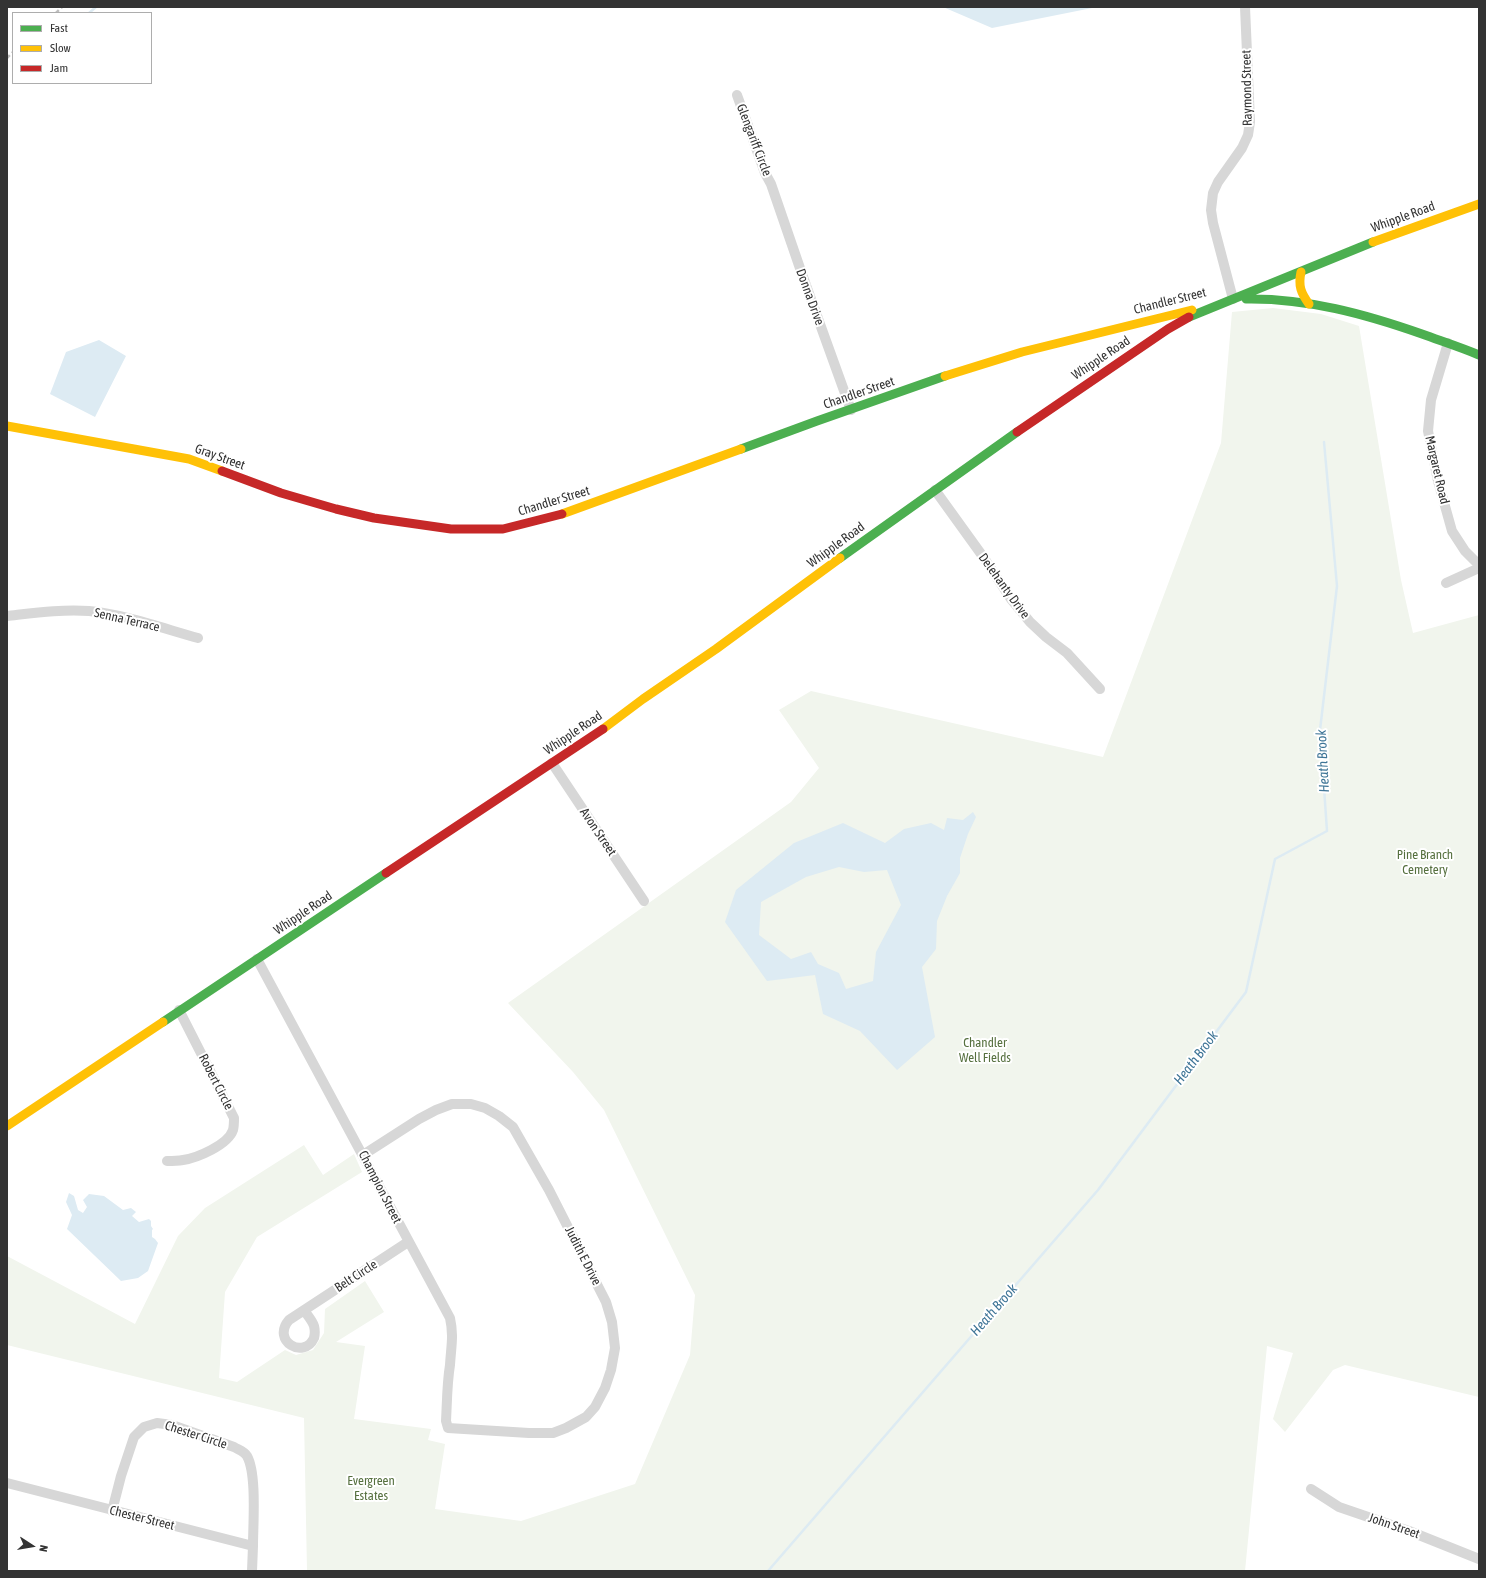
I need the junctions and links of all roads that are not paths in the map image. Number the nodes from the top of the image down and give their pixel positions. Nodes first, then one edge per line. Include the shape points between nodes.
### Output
1 (1245, 7) edge
2 (737, 95) dead end
3 (771, 184) joint
4 (1479, 204) edge
5 (1302, 272) junction
6 (1233, 299) junction
7 (1309, 304) junction
8 (1131, 325) junction
9 (1141, 340) junction
10 (1448, 343) junction
11 (1479, 355) edge
12 (851, 410) junction
13 (7, 426) edge
14 (935, 490) junction
15 (422, 525) joint
16 (1479, 567) edge
17 (1446, 583) dead end
18 (7, 616) edge
19 (198, 638) dead end
20 (1100, 689) dead end
21 (552, 763) junction
22 (644, 901) dead end
23 (257, 959) junction
24 (179, 1010) junction
25 (7, 1126) edge
26 (363, 1155) junction
27 (167, 1161) dead end
28 (408, 1242) junction
29 (304, 1310) dead end
30 (448, 1428) joint
31 (7, 1482) edge
32 (1311, 1489) dead end
33 (112, 1511) junction
34 (253, 1546) junction
35 (1479, 1559) edge
36 (252, 1571) edge

1 - 6 street, Raymond Street via 1250,122 1248,135 1218,182 1211,210
2 - 3 street, Glengariff Circle
3 - 12 street, Donna Drive
4 - 5 main road, Whipple Road via 1370,243
5 - 6 main road, Whipple Road
5 - 7 main road via 1298,283 1300,292
6 - 7 main road, Chandler Street via 1270,298
6 - 8 main road, Chandler Street
6 - 9 main road, Whipple Road
7 - 10 main road, Chandler Street via 1333,307
8 - 9 main road, Whipple Road
8 - 12 main road, Chandler Street via 1022,352
9 - 14 main road, Whipple Road
10 - 11 main road, Chandler Street
10 - 16 street, Margaret Road via 1431,400 1428,431 1452,531
12 - 15 main road, Chandler Street via 561,515 503,528 474,530
13 - 15 main road, Gray Street via 189,459 322,506 374,518
14 - 20 street, Delehanty Drive via 1025,616 1067,653
14 - 21 main road, Whipple Road via 716,649
16 - 17 street
18 - 19 street, Senna Terrace via 57,611 96,612
21 - 22 street, Avon Street
21 - 23 main road, Whipple Road
23 - 24 main road, Whipple Road
23 - 26 street, Champion Street
24 - 25 main road, Whipple Road
24 - 27 street, Robert Circle via 234,1118 234,1124 229,1137 209,1151 195,1157
26 - 28 street, Champion Street
26 - 30 street, Judith E Drive via 419,1118 452,1104 471,1104 499,1116 513,1127 549,1190 606,1302 612,1322 615,1348 605,1388 595,1407 586,1417 553,1433
28 - 29 street, Belt Circle
28 - 30 street, Champion Street via 443,1304 453,1330 446,1422
31 - 33 street, Chester Street
32 - 35 street, John Street via 1339,1507
33 - 34 street, Chester Street
33 - 34 street, Chester Circle via 134,1437 150,1424 157,1422 172,1425 234,1447 247,1456 252,1474
34 - 36 street

